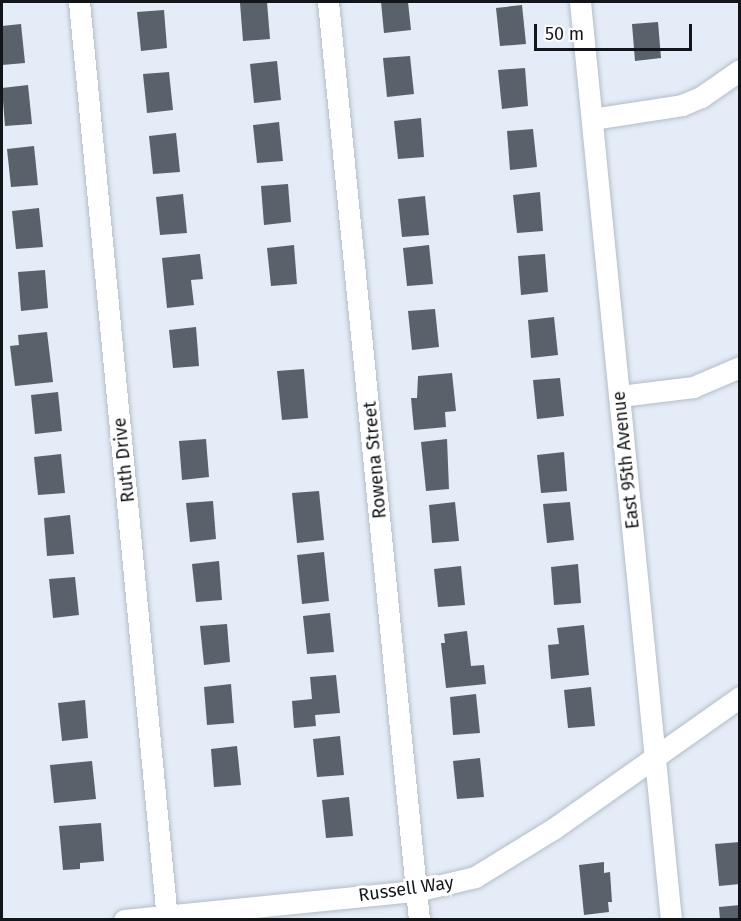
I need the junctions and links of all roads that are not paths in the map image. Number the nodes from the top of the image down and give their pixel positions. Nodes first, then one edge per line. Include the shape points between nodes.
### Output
1 (79, 2) edge
2 (328, 2) edge
3 (580, 2) edge
4 (740, 70) edge
5 (592, 119) junction
6 (740, 367) edge
7 (620, 396) junction
8 (740, 697) edge
9 (655, 754) junction
10 (416, 891) junction
11 (168, 917) edge
12 (124, 920) edge
13 (419, 920) edge
14 (671, 920) edge

1 - 11 street, Ruth Drive
2 - 10 street, Rowena Street
3 - 5 street, East 95th Avenue
4 - 5 street via 682,105
5 - 7 street, East 95th Avenue
6 - 7 street via 693,387
7 - 9 street, East 95th Avenue
8 - 9 street, Russell Way
9 - 10 street, Russell Way via 502,864 475,877
9 - 14 street, East 95th Avenue
10 - 11 street, Russell Way
10 - 13 street, Rowena Street
11 - 12 street, Russell Way

